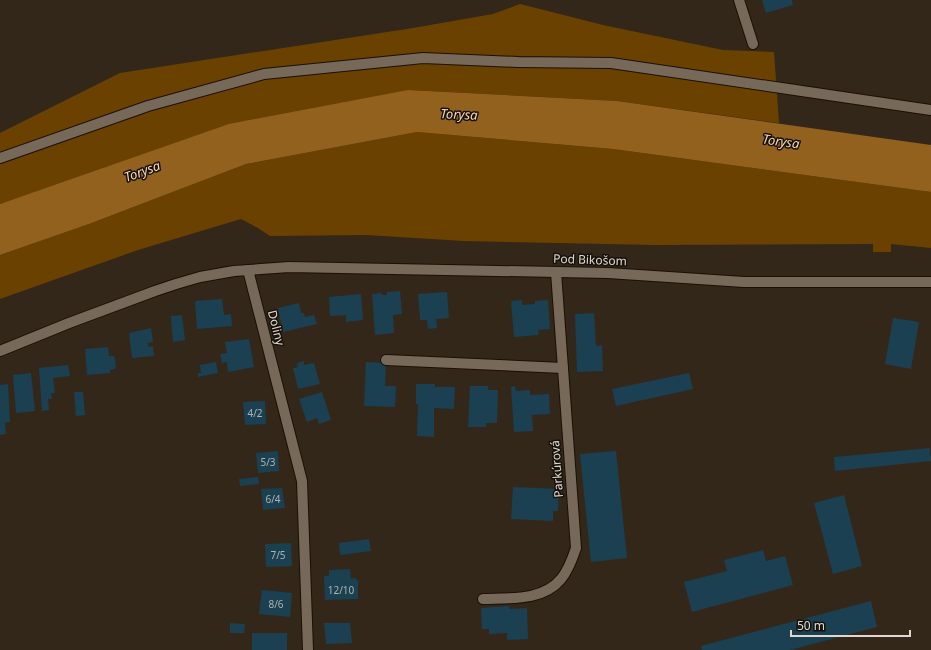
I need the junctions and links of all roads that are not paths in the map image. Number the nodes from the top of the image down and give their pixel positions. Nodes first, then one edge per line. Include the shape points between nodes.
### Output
1 (739, 0) edge
2 (753, 44) dead end
3 (931, 110) edge
4 (0, 158) edge
5 (248, 270) junction
6 (556, 272) junction
7 (931, 282) edge
8 (0, 351) edge
9 (386, 360) dead end
10 (562, 368) junction
11 (484, 599) dead end
12 (308, 650) edge

1 - 2 street
3 - 4 street via 611,63 423,58 264,74 148,106
5 - 6 street, Pod Bikošom via 289,267
5 - 8 street via 176,284
5 - 12 street, Doliny via 302,481
6 - 7 street, Pod Bikošom via 744,282
6 - 10 street, Parkúrová
9 - 10 street
10 - 11 street, Parkúrová via 576,548 572,560 562,578 547,590 526,597

